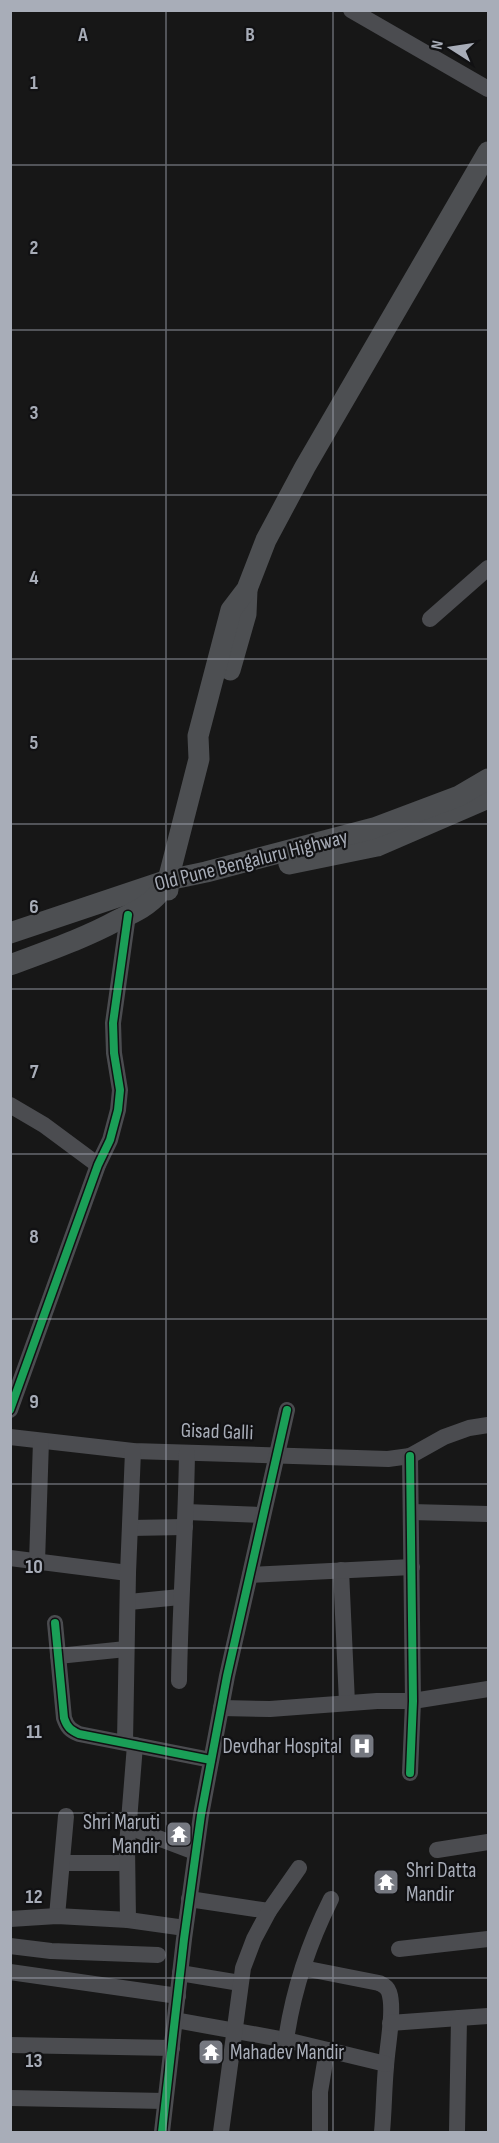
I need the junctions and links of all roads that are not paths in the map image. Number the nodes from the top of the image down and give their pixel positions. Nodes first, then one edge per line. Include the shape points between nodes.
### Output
1 (351, 10) edge
2 (489, 89) edge
3 (489, 152) edge
4 (489, 568) edge
5 (430, 619) dead end
6 (489, 779) edge
7 (489, 798) edge
8 (164, 886) junction
9 (129, 902) junction
10 (10, 921) edge
11 (10, 933) edge
12 (10, 946) edge
13 (10, 965) edge
14 (10, 1105) edge
15 (98, 1165) junction
16 (10, 1410) edge
17 (287, 1410) dead end
18 (489, 1425) edge
19 (10, 1437) edge
20 (41, 1441) junction
21 (133, 1451) junction
22 (187, 1453) junction
23 (277, 1455) junction
24 (410, 1455) junction
25 (411, 1512) junction
26 (489, 1514) edge
27 (263, 1515) junction
28 (186, 1520) junction
29 (130, 1528) junction
30 (10, 1558) edge
31 (37, 1562) junction
32 (412, 1567) junction
33 (341, 1570) junction
34 (128, 1573) junction
35 (250, 1575) junction
36 (180, 1597) junction
37 (129, 1602) junction
38 (55, 1623) dead end
39 (126, 1649) junction
40 (58, 1656) junction
41 (178, 1681) dead end
42 (489, 1689) edge
43 (412, 1701) junction
44 (347, 1703) junction
45 (221, 1708) junction
46 (130, 1744) junction
47 (211, 1760) junction
48 (410, 1773) dead end
49 (66, 1816) dead end
50 (129, 1827) junction
51 (489, 1842) edge
52 (437, 1850) dead end
53 (195, 1851) junction
54 (62, 1863) junction
55 (127, 1863) junction
56 (299, 1868) dead end
57 (189, 1899) junction
58 (331, 1899) dead end
59 (268, 1911) junction
60 (57, 1916) junction
61 (10, 1919) edge
62 (128, 1920) junction
63 (185, 1928) junction
64 (489, 1939) edge
65 (10, 1946) edge
66 (399, 1949) dead end
67 (158, 1955) dead end
68 (303, 1968) junction
69 (10, 1972) edge
70 (180, 1973) junction
71 (240, 1983) junction
72 (178, 1996) junction
73 (489, 2016) edge
74 (459, 2018) junction
75 (175, 2019) junction
76 (390, 2023) junction
77 (235, 2030) junction
78 (286, 2040) junction
79 (10, 2045) edge
80 (172, 2048) junction
81 (327, 2050) junction
82 (386, 2064) junction
83 (10, 2098) edge
84 (165, 2101) junction
85 (162, 2133) edge
86 (221, 2133) edge
87 (321, 2133) edge
88 (382, 2133) edge
89 (458, 2133) edge

1 - 2 street
3 - 8 main road via 266,540 247,589 246,614 211,741 199,759
4 - 5 street
6 - 8 main road, Old Pune Bengaluru Highway via 459,796 374,828
7 - 8 main road, Old Pune Bengaluru Highway via 377,846 208,884
8 - 9 main road, Old Pune Bengaluru Highway
8 - 10 main road via 143,881
9 - 11 main road, Old Pune Bengaluru Highway
9 - 12 main road, Old Pune Bengaluru Highway
9 - 13 main road via 84,938
9 - 15 street via 113,1023 120,1090 118,1110
14 - 15 street
15 - 16 street
17 - 23 street
18 - 24 street, Gisad Galli via 444,1437
19 - 20 street, Gisad Galli
20 - 21 street, Gisad Galli
20 - 31 street
21 - 22 street, Gisad Galli
21 - 29 street
22 - 23 street, Gisad Galli
22 - 28 street
23 - 24 street, Gisad Galli via 388,1459
23 - 27 street
24 - 25 street
25 - 26 street
25 - 32 street
27 - 28 street
27 - 35 street
28 - 29 street
28 - 36 street
29 - 34 street
30 - 31 street
31 - 34 street
32 - 33 street
32 - 43 street
33 - 35 street
33 - 44 street
34 - 37 street
35 - 45 street
36 - 37 street
36 - 41 street
37 - 39 street
38 - 40 street
39 - 40 street
39 - 46 street
40 - 46 street via 67,1726 79,1734
42 - 43 street
43 - 44 street
43 - 48 street
44 - 45 street
45 - 47 street
46 - 47 street
46 - 50 street
47 - 53 street
49 - 54 street
50 - 53 street
50 - 55 street
51 - 52 street
53 - 57 street
54 - 55 street
54 - 60 street
55 - 62 street
56 - 59 street
57 - 59 street
57 - 63 street
58 - 68 street
59 - 71 street
60 - 61 street
60 - 62 street
62 - 63 street
63 - 70 street
64 - 66 street
65 - 67 street
68 - 76 street via 386,1986
68 - 78 street
69 - 72 street
70 - 71 street
70 - 72 street
71 - 77 street
72 - 75 street
73 - 74 street
74 - 76 street
74 - 89 street
75 - 77 street
75 - 80 street
76 - 82 street
77 - 78 street
77 - 86 street
78 - 81 street
79 - 80 street
80 - 84 street
81 - 82 street
81 - 87 street via 320,2092
82 - 88 street
83 - 84 street
84 - 85 street

